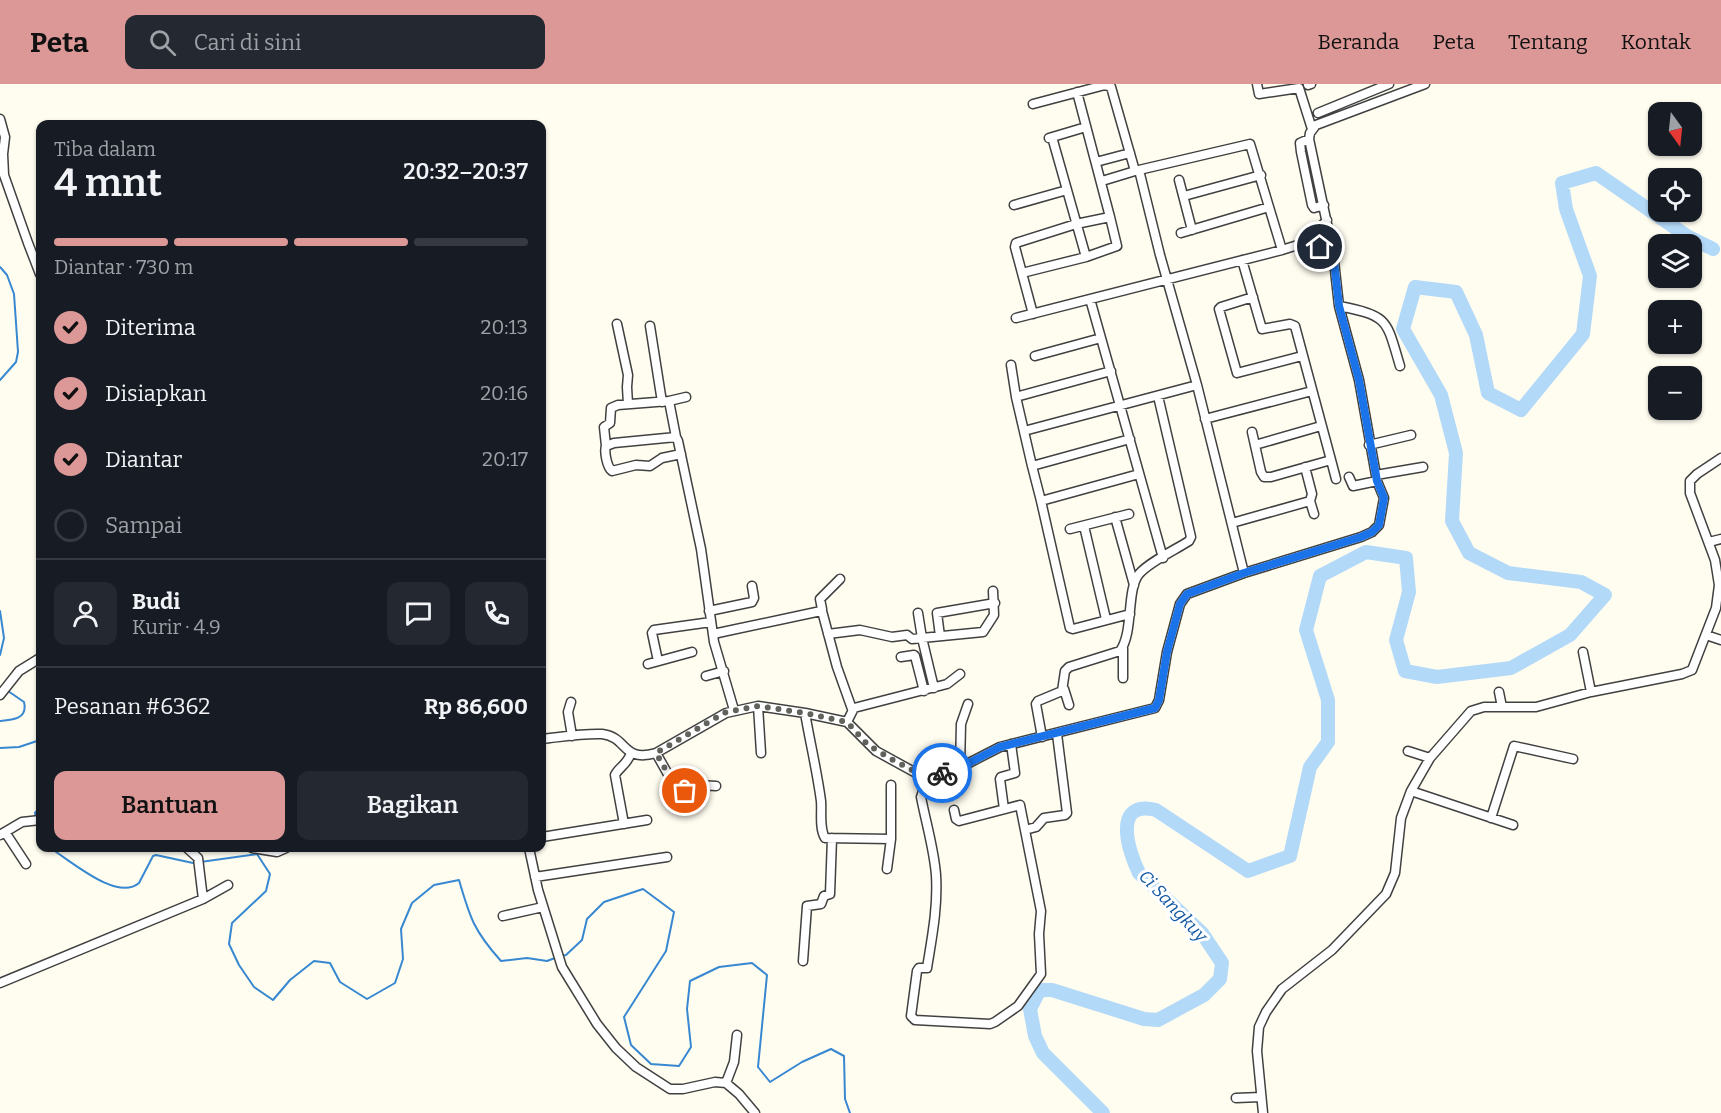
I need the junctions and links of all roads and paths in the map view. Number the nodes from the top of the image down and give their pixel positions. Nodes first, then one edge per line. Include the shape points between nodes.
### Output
1 (1257, 84) edge
2 (1389, 84) edge
3 (1425, 84) edge
4 (1412, 86) edge
5 (1077, 92) junction
6 (1033, 104) dead end
7 (1318, 113) dead end
8 (0, 119) edge
9 (1086, 127) junction
10 (1312, 129) junction
11 (1130, 153) junction
12 (1096, 162) junction
13 (1137, 171) junction
14 (1261, 175) junction
15 (1179, 180) dead end
16 (1102, 181) junction
17 (1067, 190) junction
18 (1184, 196) junction
19 (1014, 205) dead end
20 (1269, 207) junction
21 (1110, 217) junction
22 (1327, 220) junction
23 (1076, 224) junction
24 (1192, 230) junction
25 (1181, 233) dead end
26 (1307, 242) junction
27 (1282, 250) junction
28 (1333, 252) junction
29 (1086, 256) junction
30 (1242, 260) junction
31 (36, 264) edge
32 (1022, 273) junction
33 (1167, 280) junction
34 (1253, 297) junction
35 (1090, 299) junction
36 (1339, 306) junction
37 (1033, 314) junction
38 (1016, 318) dead end
39 (617, 324) dead end
40 (650, 326) dead end
41 (1101, 338) junction
42 (1035, 356) dead end
43 (1302, 356) junction
44 (1011, 365) dead end
45 (1400, 366) dead end
46 (1111, 371) junction
47 (1197, 385) junction
48 (1312, 391) junction
49 (1158, 396) junction
50 (686, 397) dead end
51 (1016, 397) junction
52 (666, 401) junction
53 (628, 404) junction
54 (1120, 406) junction
55 (1205, 419) junction
56 (1321, 426) junction
57 (1024, 431) junction
58 (1252, 432) dead end
59 (1411, 435) dead end
60 (676, 437) junction
61 (1130, 439) junction
62 (1255, 445) junction
63 (1369, 445) junction
64 (606, 446) junction
65 (681, 454) junction
66 (1721, 458) edge
67 (1331, 460) junction
68 (1032, 466) junction
69 (1305, 467) junction
70 (1423, 467) dead end
71 (1139, 474) junction
72 (1349, 477) dead end
73 (1376, 478) junction
74 (1336, 479) dead end
75 (1041, 501) junction
76 (1310, 501) junction
77 (1129, 514) dead end
78 (1314, 514) dead end
79 (1115, 518) junction
80 (1232, 523) junction
81 (1084, 526) junction
82 (1070, 529) dead end
83 (1721, 539) edge
84 (1708, 543) junction
85 (1163, 558) junction
86 (1244, 573) junction
87 (840, 579) dead end
88 (752, 586) dead end
89 (1134, 586) junction
90 (993, 591) dead end
91 (995, 603) junction
92 (1719, 604) edge
93 (709, 611) junction
94 (822, 611) junction
95 (918, 613) dead end
96 (1130, 614) junction
97 (1106, 619) junction
98 (711, 622) junction
99 (713, 634) junction
100 (828, 634) junction
101 (1706, 635) junction
102 (940, 636) junction
103 (922, 638) junction
104 (1721, 639) edge
105 (1123, 648) junction
106 (692, 652) dead end
107 (1583, 652) dead end
108 (901, 657) dead end
109 (36, 660) edge
110 (658, 661) junction
111 (648, 664) dead end
112 (724, 671) junction
113 (960, 674) dead end
114 (706, 676) dead end
115 (1123, 678) dead end
116 (934, 688) junction
117 (1064, 689) junction
118 (924, 691) junction
119 (3, 692) edge
120 (1499, 692) dead end
121 (1591, 692) junction
122 (571, 702) dead end
123 (968, 704) dead end
124 (1069, 705) dead end
125 (758, 706) junction
126 (1502, 707) junction
127 (852, 709) junction
128 (734, 710) junction
129 (805, 713) junction
130 (847, 722) junction
131 (1057, 734) junction
132 (572, 736) junction
133 (1042, 737) junction
134 (546, 739) edge
135 (1011, 744) junction
136 (1408, 750) dead end
137 (656, 753) junction
138 (761, 753) dead end
139 (634, 754) junction
140 (1430, 758) junction
141 (1573, 759) dead end
142 (960, 767) junction
143 (936, 775) junction
144 (891, 785) dead end
145 (716, 786) dead end
146 (1411, 791) junction
147 (1004, 809) junction
148 (954, 810) dead end
149 (1491, 818) junction
150 (36, 820) edge
151 (647, 820) dead end
152 (624, 824) junction
153 (1513, 825) dead end
154 (1025, 830) junction
155 (2, 833) edge
156 (546, 836) edge
157 (832, 838) junction
158 (891, 839) junction
159 (190, 852) edge
160 (530, 852) edge
161 (667, 857) dead end
162 (26, 864) dead end
163 (887, 869) dead end
164 (535, 877) junction
165 (228, 885) dead end
166 (203, 899) junction
167 (543, 907) junction
168 (503, 916) dead end
169 (803, 961) dead end
170 (0, 983) edge
171 (737, 1035) dead end
172 (726, 1083) junction
173 (1261, 1097) junction
174 (1236, 1098) dead end
175 (756, 1113) edge
176 (1263, 1113) edge

1 - 10 street via 1259,94 1299,88
2 - 7 street
3 - 4 street
4 - 10 street
5 - 6 street
5 - 9 street
5 - 11 street via 1109,86
8 - 31 street via 5,136 4,175
9 - 12 street
9 - 17 street via 1049,138
10 - 22 street via 1309,139
11 - 12 street
11 - 13 street
12 - 16 street
13 - 14 street via 1248,143
13 - 16 street
13 - 33 street
14 - 18 street
14 - 20 street
15 - 18 street
16 - 21 street
17 - 19 street
17 - 23 street
18 - 24 street
20 - 24 street
20 - 27 street
21 - 23 street
21 - 29 street via 1117,246
22 - 26 street
22 - 28 street
23 - 29 street
23 - 32 street via 1017,241
24 - 25 street
26 - 27 street
26 - 28 street
27 - 30 street
28 - 36 street
29 - 32 street
30 - 33 street
30 - 34 street
32 - 37 street
33 - 35 street
33 - 47 street
34 - 43 street via 1262,329 1293,324
34 - 43 street via 1220,309 1235,372 1240,374
35 - 37 street
35 - 41 street
36 - 45 street via 1379,317 1387,326
36 - 63 street via 1359,380
37 - 38 street
39 - 53 street via 628,375
40 - 52 street
41 - 42 street
41 - 46 street
43 - 48 street
44 - 51 street
46 - 51 street
46 - 54 street
47 - 49 street
47 - 55 street
48 - 55 street
48 - 56 street
49 - 54 street
49 - 85 street via 1191,537
50 - 52 street
51 - 57 street
52 - 53 street
52 - 60 street
53 - 64 street via 612,406 610,423 604,427
54 - 57 street
54 - 61 street
55 - 80 street
56 - 62 street
56 - 67 street
57 - 68 street
58 - 62 street
59 - 63 street
60 - 64 street
60 - 65 street
61 - 68 street
61 - 71 street
62 - 69 street via 1264,477
63 - 73 street
64 - 65 street via 610,470 650,466 662,458
65 - 93 street via 700,543
66 - 84 street via 1690,481 1690,493
67 - 69 street
67 - 74 street
68 - 75 street
69 - 76 street
70 - 73 street
71 - 75 street
71 - 85 street
72 - 73 street via 1353,486
73 - 86 street via 1384,507 1379,525 1372,532
75 - 97 street via 1070,628
76 - 78 street
76 - 80 street
77 - 79 street
79 - 81 street
79 - 89 street
80 - 86 street
81 - 82 street
81 - 97 street
83 - 84 street
84 - 92 street via 1719,577
85 - 89 street via 1141,571
86 - 131 street via 1192,591 1183,598 1155,708
87 - 94 street via 820,598
88 - 93 street via 752,602
89 - 96 street
90 - 91 street
91 - 102 street via 994,615 984,632
91 - 102 street via 937,613
92 - 101 street
93 - 98 street
94 - 99 street
94 - 100 street
95 - 103 street
96 - 97 street
96 - 105 street
98 - 99 street
98 - 110 street via 654,630
99 - 112 street
100 - 103 street via 860,630
100 - 127 street
101 - 104 street
101 - 121 street via 1695,665 1688,672
102 - 103 street
103 - 116 street
105 - 115 street
105 - 117 street via 1118,653 1068,667
106 - 110 street
107 - 121 street
108 - 118 street via 915,656
109 - 119 street via 19,671
110 - 111 street
112 - 114 street
112 - 128 street
113 - 116 street
116 - 118 street
117 - 124 street
117 - 133 street via 1036,704
118 - 127 street
120 - 126 street
121 - 126 street via 1536,707
122 - 132 street via 568,711
123 - 142 street via 961,724
125 - 128 street
125 - 129 street
125 - 138 street
126 - 140 street via 1474,709
127 - 130 street
128 - 137 street
129 - 130 street
129 - 157 street via 822,833 825,838
130 - 143 street via 876,751 916,772
131 - 133 street
131 - 154 street via 1067,813 1044,818 1036,827
132 - 134 street
132 - 139 street via 608,735
133 - 135 street
135 - 142 street
135 - 147 street via 1015,773 1000,780
136 - 140 street
137 - 139 street
137 - 145 street via 681,790
139 - 152 street via 615,776
140 - 146 street
141 - 149 street via 1514,746
142 - 143 street
143 - 154 street via 922,792 935,872 936,907 927,968 917,971 911,1013 914,1019 990,1024 1018,1006 1041,974 1041,911
144 - 158 street
146 - 149 street
146 - 173 street via 1401,818 1395,873 1386,894 1332,950 1282,989 1259,1027
147 - 148 street via 959,821
147 - 154 street via 1020,805
149 - 153 street
150 - 155 street via 22,822
151 - 152 street
152 - 156 street
155 - 162 street
157 - 158 street
157 - 169 street via 830,894 824,896 821,904 807,906
158 - 163 street
159 - 166 street via 199,863
160 - 164 street
161 - 164 street
164 - 167 street
165 - 166 street
166 - 170 street
167 - 168 street
167 - 172 street via 562,967 622,1055 664,1086 676,1089
171 - 172 street via 734,1062
172 - 175 street
173 - 174 street
173 - 176 street

